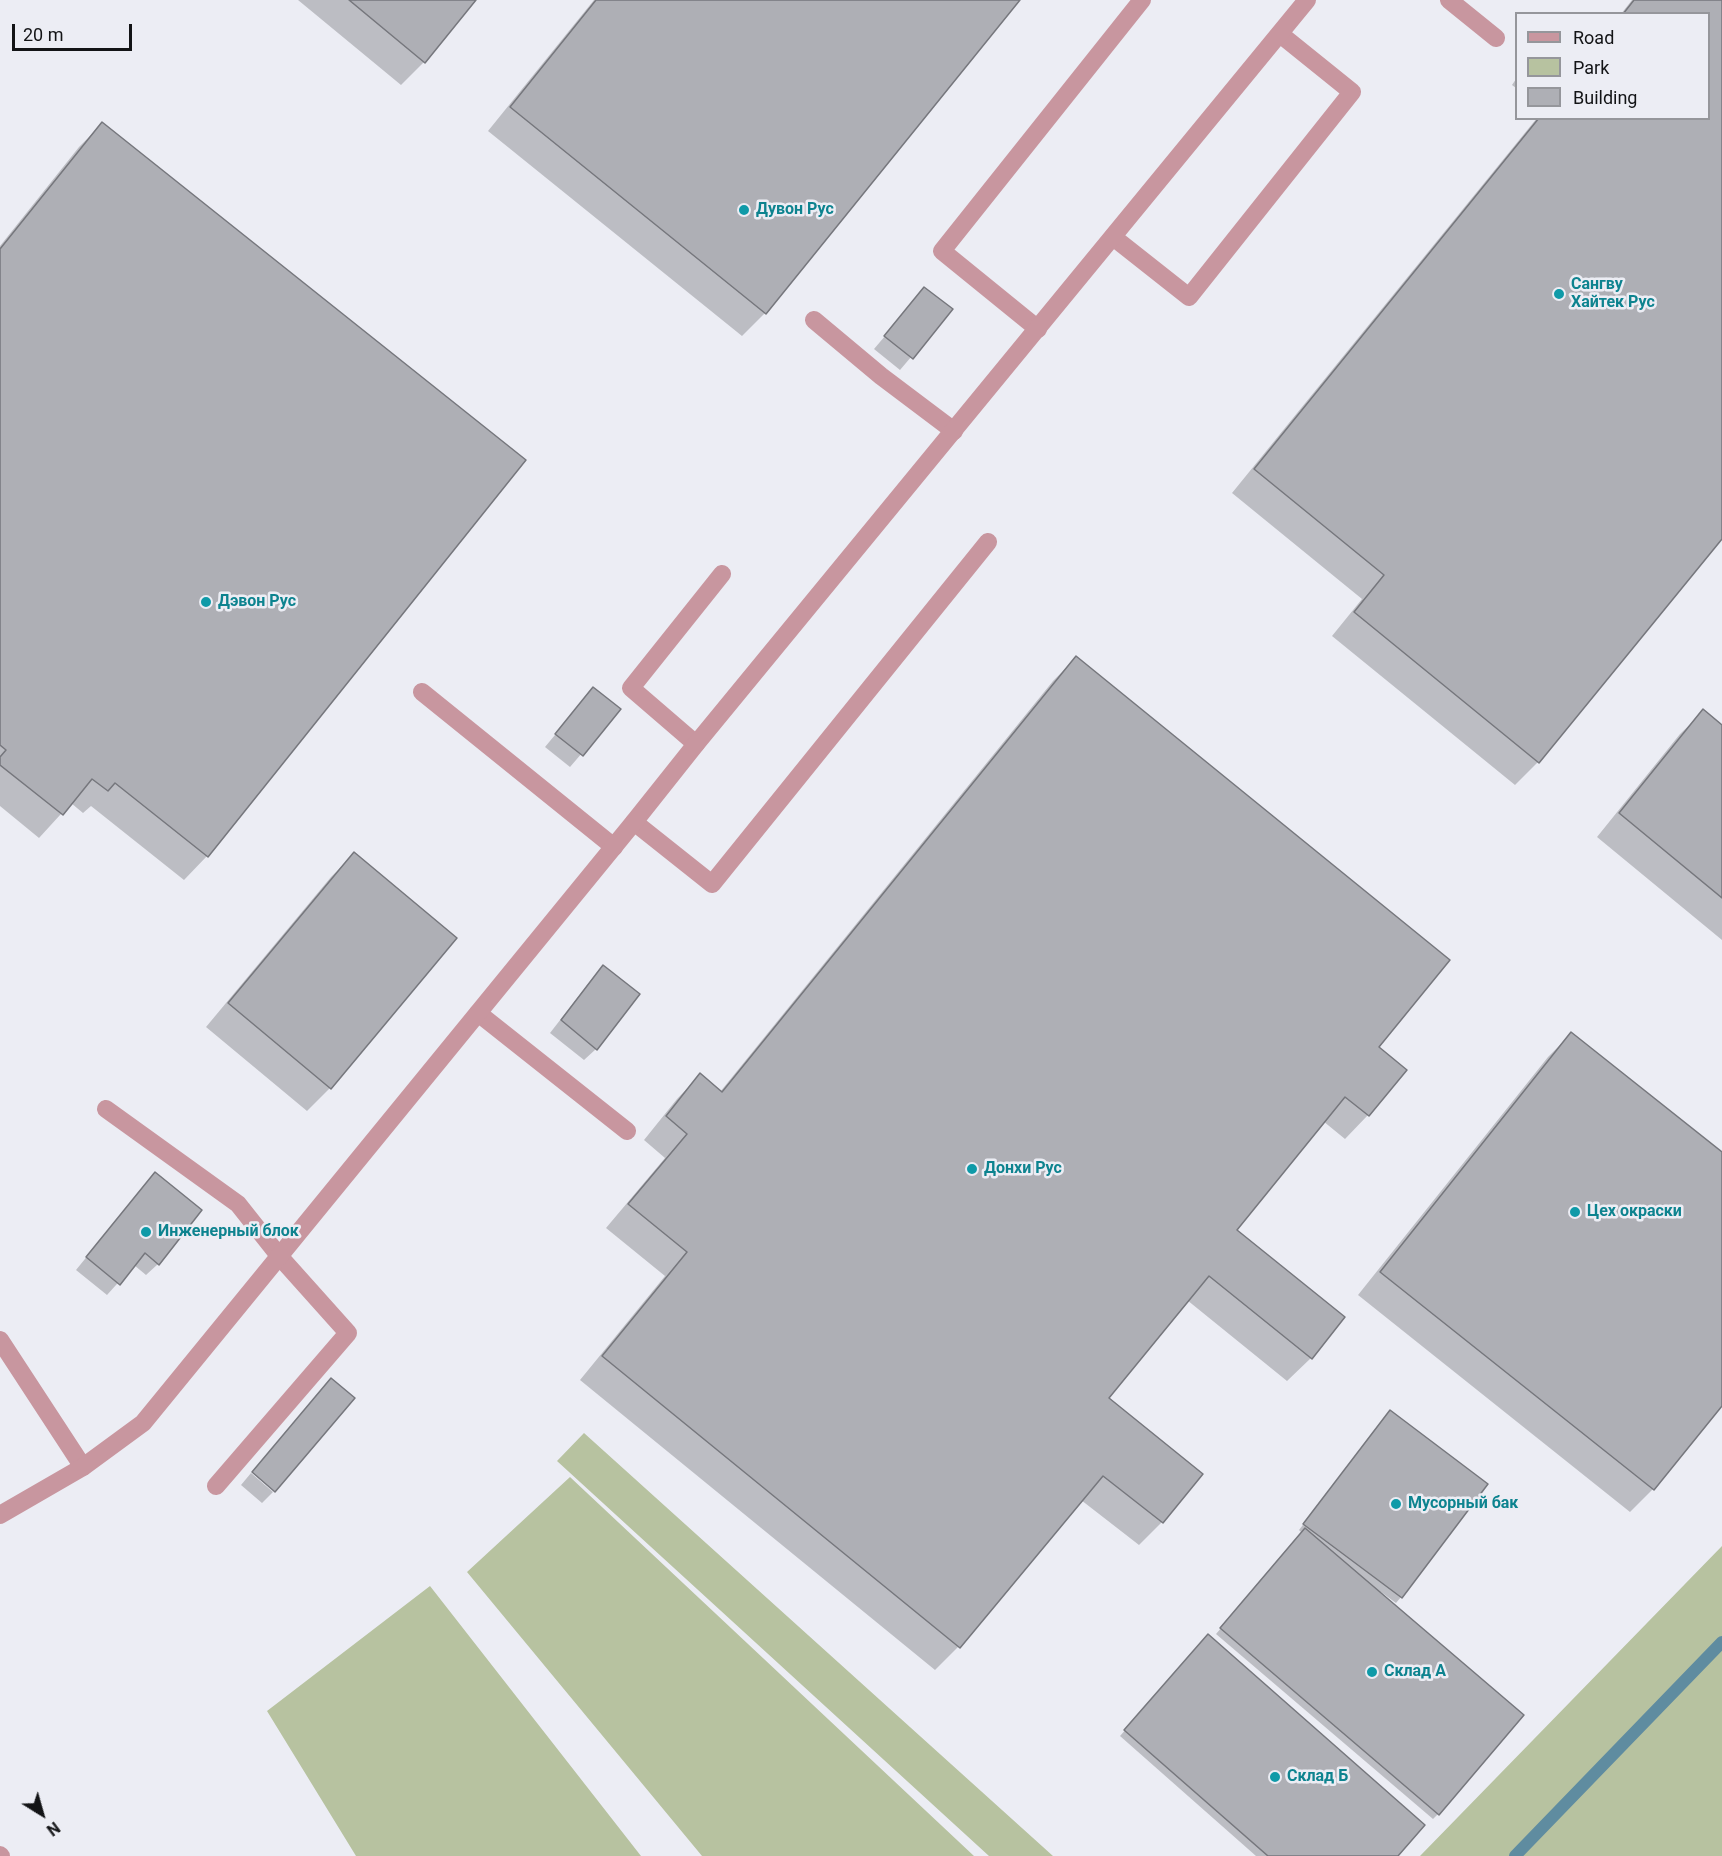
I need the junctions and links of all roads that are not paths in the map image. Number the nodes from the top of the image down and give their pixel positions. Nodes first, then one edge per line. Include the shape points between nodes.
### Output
1 (1142, 0) edge
2 (1307, 0) edge
3 (1449, 0) edge
4 (1280, 34) junction
5 (1496, 38) dead end
6 (1113, 237) junction
7 (814, 320) dead end
8 (1038, 328) junction
9 (954, 431) junction
10 (988, 542) dead end
11 (722, 574) dead end
12 (422, 692) dead end
13 (696, 744) junction
14 (634, 822) junction
15 (614, 847) junction
16 (478, 1013) junction
17 (106, 1109) dead end
18 (627, 1131) dead end
19 (279, 1257) junction
20 (0, 1340) edge
21 (83, 1467) junction
22 (216, 1486) dead end
23 (0, 1515) edge

1 - 8 street via 942,251
2 - 4 street
3 - 5 street
4 - 6 street
4 - 6 street via 1352,92 1188,297
6 - 8 street
7 - 9 street
8 - 9 street
9 - 13 street
10 - 14 street via 712,884
11 - 13 street via 631,688
12 - 15 street
13 - 14 street
14 - 15 street
15 - 16 street
16 - 18 street
16 - 19 street
17 - 19 street via 238,1204
19 - 21 street via 143,1423
19 - 22 street via 348,1333
20 - 21 street
21 - 23 street

